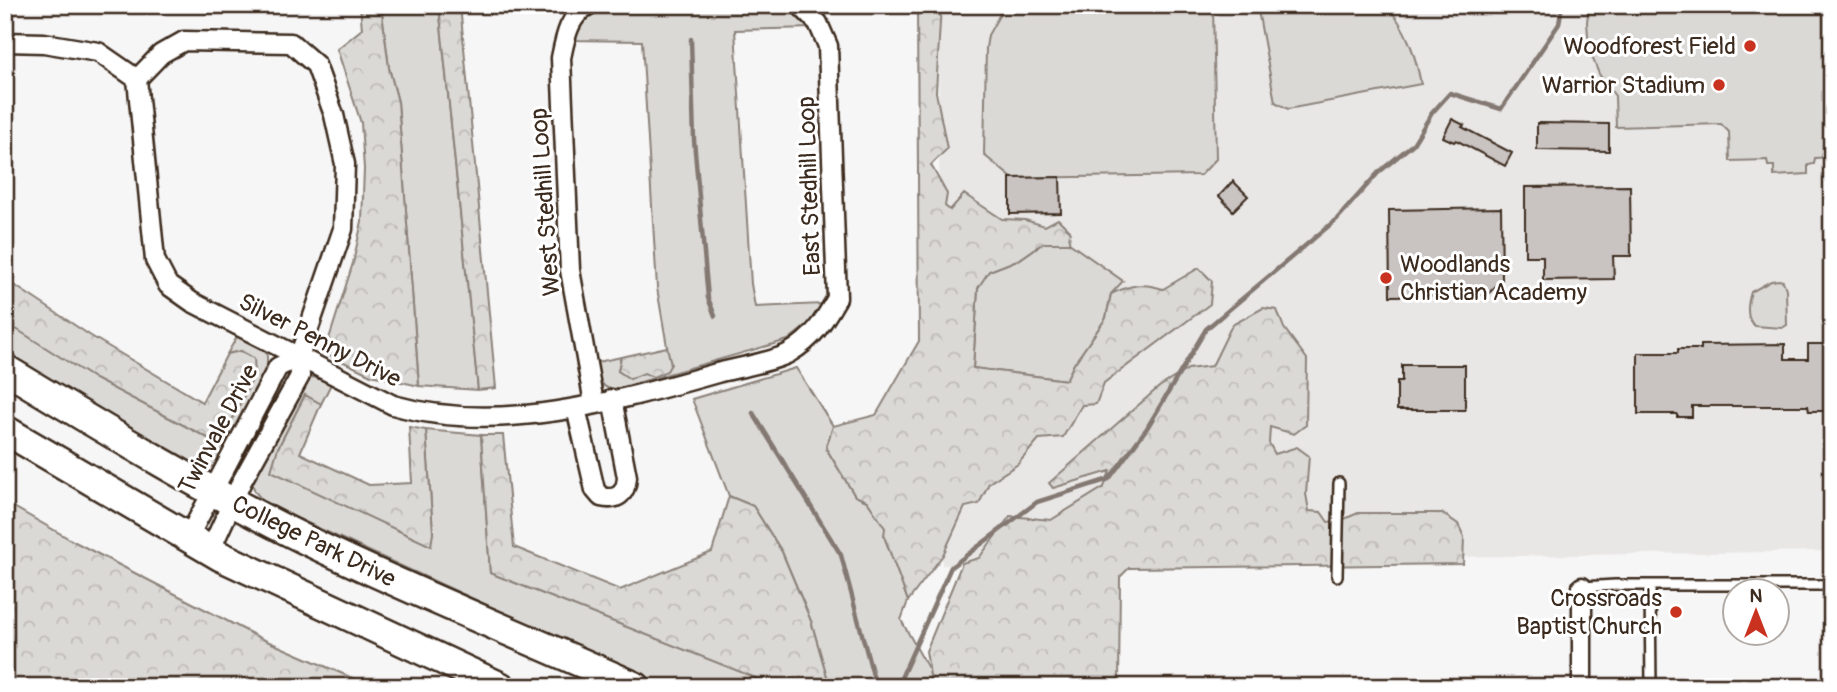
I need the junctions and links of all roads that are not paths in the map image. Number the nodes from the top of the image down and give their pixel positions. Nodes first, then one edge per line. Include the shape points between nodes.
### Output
1 (589, 5) edge
2 (800, 5) edge
3 (5, 42) edge
4 (137, 79) junction
5 (787, 354) joint
6 (299, 357) junction
7 (5, 369) edge
8 (612, 399) junction
9 (585, 405) junction
10 (5, 430) edge
11 (1339, 483) dead end
12 (223, 497) junction
13 (199, 545) junction
14 (1337, 576) dead end
15 (1650, 585) junction
16 (1832, 585) edge
17 (1582, 587) joint
18 (501, 687) edge
19 (636, 687) edge
20 (1582, 687) edge
21 (1651, 687) edge

1 - 9 street, West Stedhill Loop via 567,30 561,58 570,270
2 - 5 street, East Stedhill Loop via 818,23 828,46 837,298 819,329
3 - 4 street via 98,52
4 - 6 street, Silver Penny Drive via 155,260 168,285
4 - 6 street, Twinvale Drive via 161,54 184,41 291,43 316,65 345,164 343,229
5 - 8 street, Silver Penny Drive
6 - 9 street, Silver Penny Drive via 367,393 420,413 510,415
6 - 12 street, Twinvale Drive via 300,376
7 - 12 main road, College Park Drive
8 - 9 street, Silver Penny Drive
8 - 9 street, West Stedhill Loop via 627,477 627,487 614,499 601,497 595,490
10 - 13 main road
11 - 14 lane
12 - 13 street, Twinvale Drive
12 - 13 street, Twinvale Drive
12 - 19 main road, College Park Drive via 393,581
13 - 18 main road
15 - 16 lane
15 - 17 lane
15 - 21 lane
17 - 20 street

